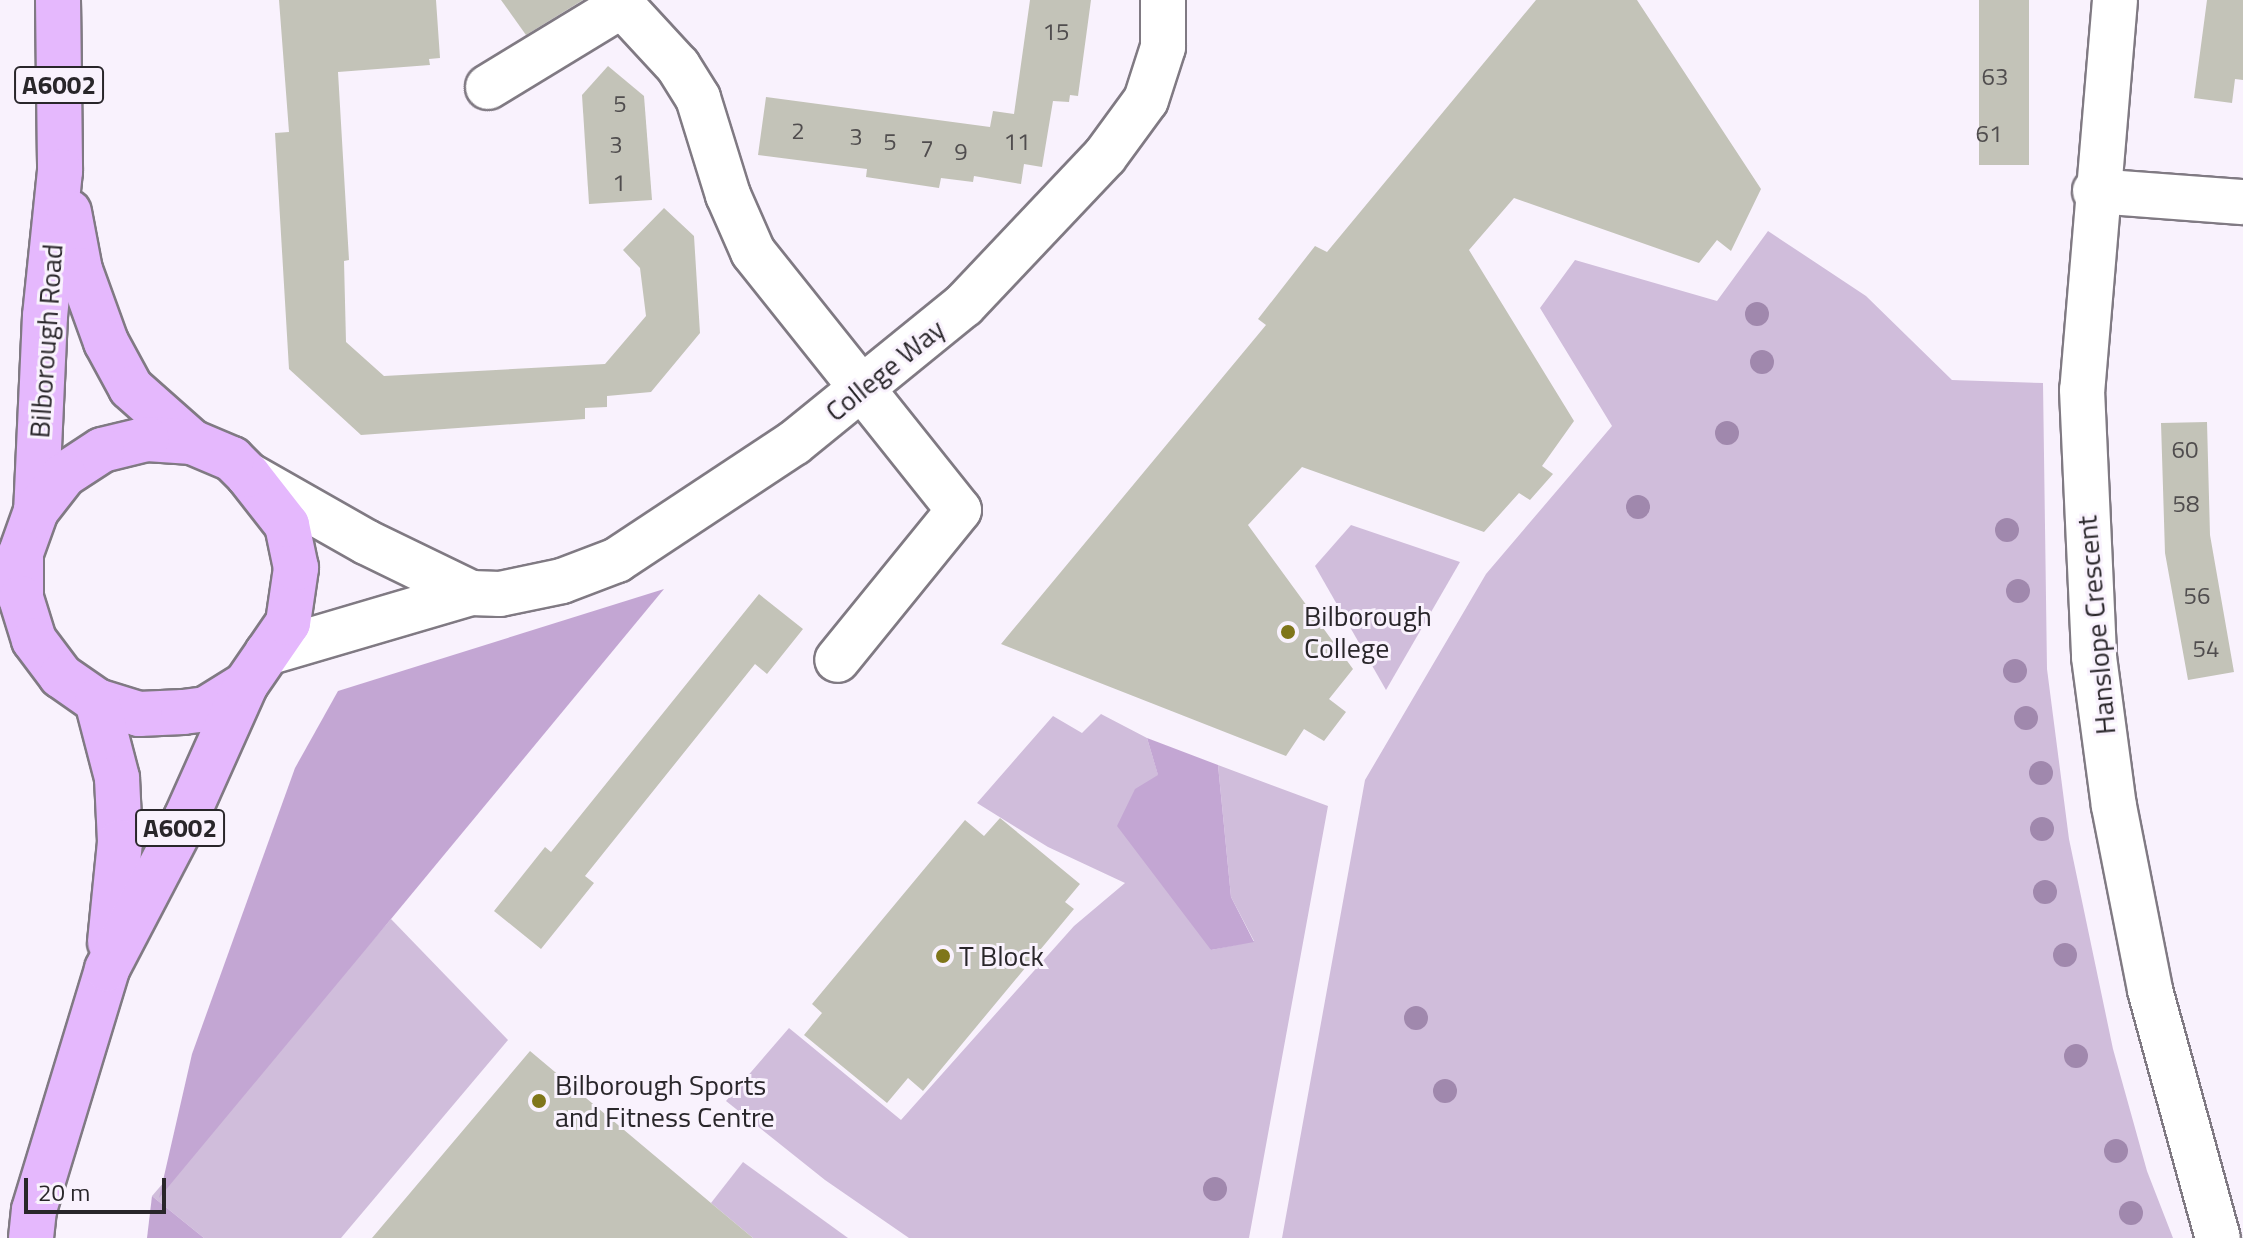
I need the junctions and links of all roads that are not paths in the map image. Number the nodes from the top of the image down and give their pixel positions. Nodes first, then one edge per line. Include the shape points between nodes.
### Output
1 (58, 0) edge
2 (1163, 0) edge
3 (2115, 0) edge
4 (619, 3) edge
5 (488, 87) dead end
6 (60, 171) junction
7 (2095, 191) junction
8 (2243, 202) edge
9 (864, 390) junction
10 (192, 442) junction
11 (248, 475) junction
12 (36, 511) junction
13 (471, 593) junction
14 (837, 660) dead end
15 (257, 668) junction
16 (97, 701) junction
17 (107, 969) junction
18 (31, 1238) edge
19 (2218, 1238) edge

1 - 6 main road, Bilborough Road / A6002
2 - 9 street, College Way via 1163,47 1146,100 1105,156 964,305
3 - 7 street, Hanslope Crescent
4 - 5 street
4 - 9 street via 678,66 698,98 728,195 753,252
6 - 10 main road, Bilborough Road / A6002 via 80,270 106,342 131,388
6 - 12 main road, Bilborough Road / A6002 via 45,316
7 - 8 street
7 - 19 street, Hanslope Crescent via 2082,390 2094,657 2114,806 2150,990
9 - 13 street, College Way via 678,524 617,560 562,581 500,594
9 - 14 street via 959,510
10 - 11 main road, Bilborough Road / A6002 via 232,459
10 - 12 main road, Bilborough Road / A6002 via 147,439 102,450 64,475
11 - 13 street, College Way
11 - 15 main road, Bilborough Road / A6002 via 287,525 296,568 288,623
12 - 16 main road, Bilborough Road / A6002 via 21,553 21,598 34,640 61,676
13 - 15 street, College Way
15 - 16 main road, Bilborough Road / A6002 via 206,709 139,714
15 - 17 main road, Bilborough Road / A6002
16 - 17 main road, Bilborough Road / A6002 via 117,778 120,842
17 - 18 main road, Bilborough Road / A6002 via 34,1210

